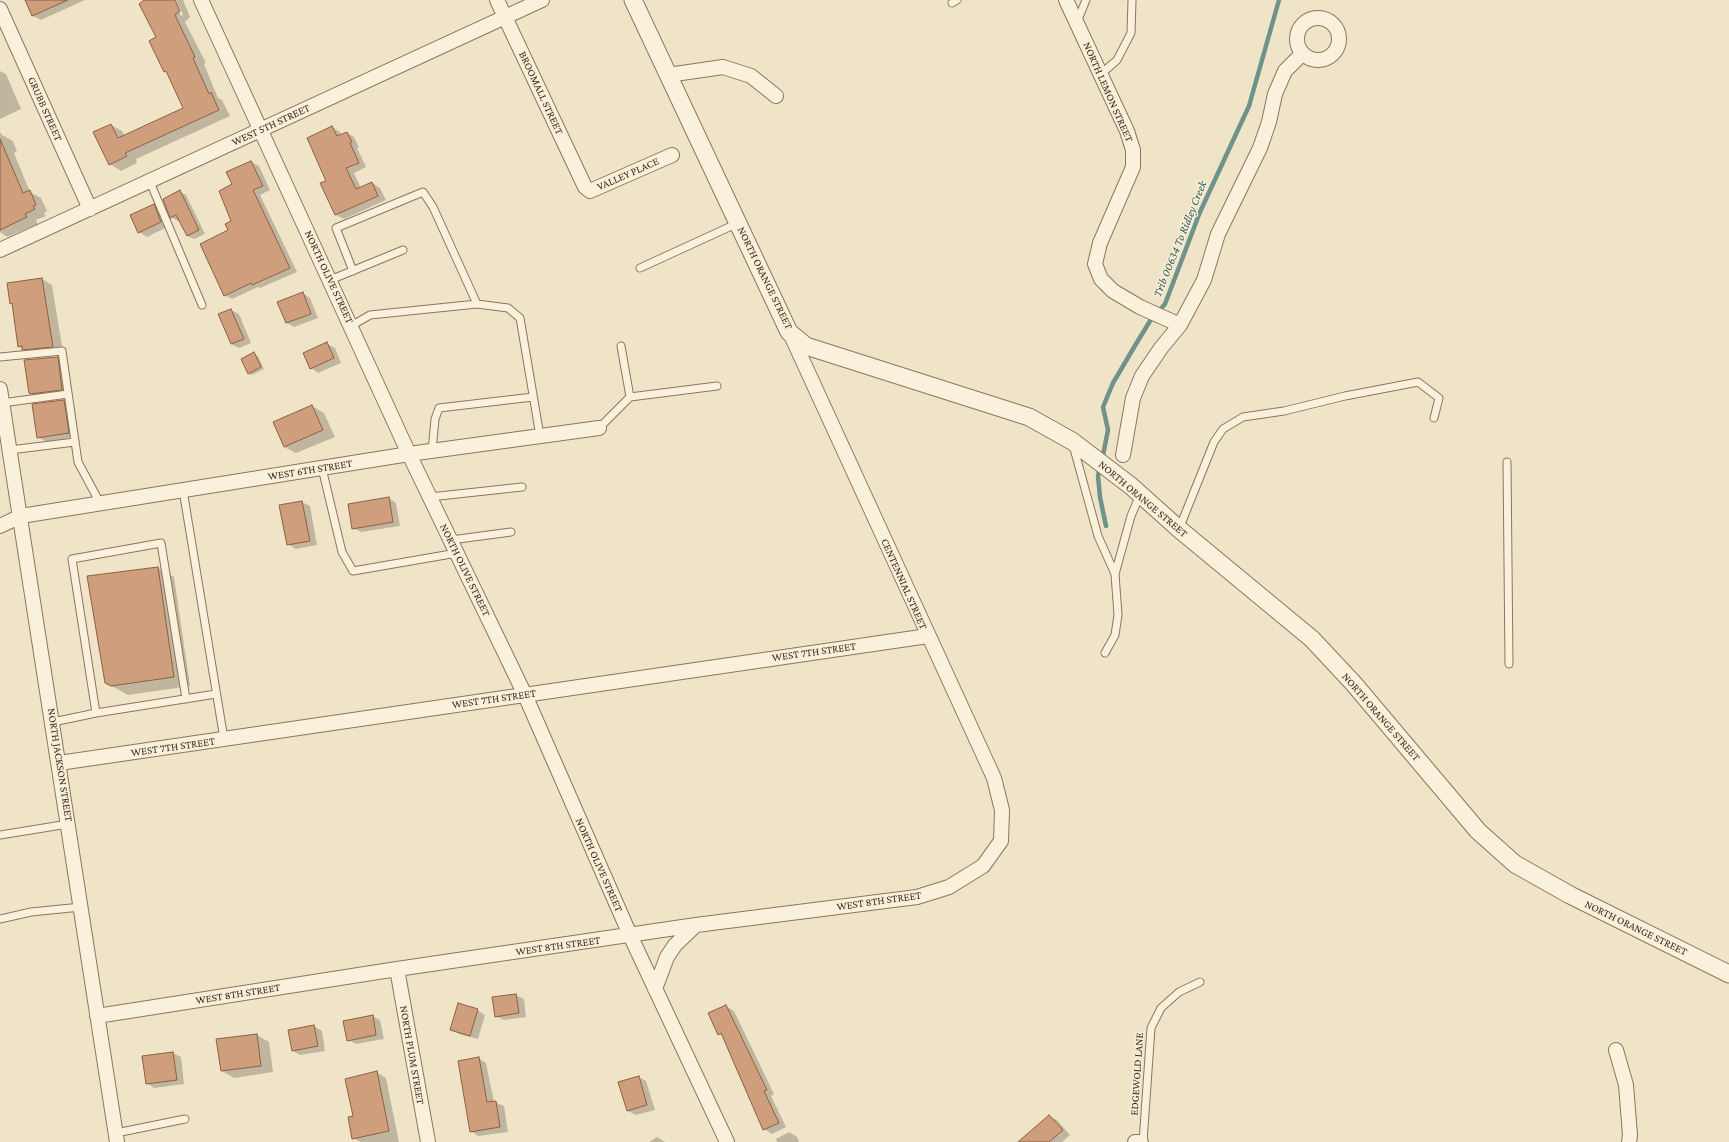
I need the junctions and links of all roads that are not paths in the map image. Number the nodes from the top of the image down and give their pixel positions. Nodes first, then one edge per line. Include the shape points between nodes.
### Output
1 (201, 0) edge
2 (498, 0) edge
3 (542, 0) edge
4 (633, 0) edge
5 (1066, 0) edge
6 (1086, 0) edge
7 (1132, 0) edge
8 (0, 9) edge
9 (506, 17) junction
10 (1077, 22) junction
11 (1302, 54) dead end
12 (1101, 74) junction
13 (668, 75) junction
14 (776, 96) dead end
15 (262, 130) junction
16 (672, 155) dead end
17 (150, 182) junction
18 (585, 187) joint
19 (90, 209) junction
20 (738, 223) junction
21 (0, 250) edge
22 (403, 250) dead end
23 (640, 268) dead end
24 (353, 271) junction
25 (330, 280) junction
26 (477, 304) junction
27 (202, 305) dead end
28 (1180, 325) junction
29 (351, 326) junction
30 (789, 332) junction
31 (621, 346) dead end
32 (0, 357) edge
33 (718, 386) dead end
34 (68, 394) junction
35 (1, 396) edge
36 (630, 397) junction
37 (533, 398) junction
38 (1434, 418) dead end
39 (599, 428) joint
40 (540, 436) junction
41 (1072, 441) junction
42 (75, 442) junction
43 (10, 450) junction
44 (432, 451) junction
45 (409, 454) junction
46 (1124, 455) dead end
47 (1507, 462) dead end
48 (322, 468) junction
49 (522, 487) dead end
50 (183, 490) junction
51 (1140, 494) junction
52 (430, 496) junction
53 (100, 503) junction
54 (21, 516) junction
55 (0, 526) edge
56 (1179, 529) junction
57 (511, 532) dead end
58 (451, 540) junction
59 (457, 553) junction
60 (1115, 574) junction
61 (928, 636) junction
62 (1105, 654) dead end
63 (1509, 664) dead end
64 (216, 694) junction
65 (525, 695) junction
66 (186, 699) junction
67 (96, 713) junction
68 (53, 722) junction
69 (224, 739) junction
70 (59, 763) junction
71 (68, 824) junction
72 (0, 835) edge
73 (1000, 841) joint
74 (81, 907) junction
75 (0, 919) edge
76 (696, 925) junction
77 (630, 935) junction
78 (397, 968) junction
79 (1729, 974) edge
80 (1200, 982) dead end
81 (655, 989) junction
82 (97, 1016) junction
83 (1616, 1050) dead end
84 (186, 1119) dead end
85 (117, 1138) edge
86 (428, 1142) edge
87 (727, 1142) edge
88 (1135, 1142) edge
89 (1142, 1142) edge
90 (1629, 1142) edge

1 - 15 street, NORTH OLIVE STREET
2 - 9 street, BROOMALL STREET
3 - 9 street, WEST 5TH STREET
4 - 13 street, NORTH ORANGE STREET
5 - 10 street, NORTH LEMON STREET
6 - 10 lane
7 - 12 lane via 1131,32 1117,60
8 - 19 street, GRUBB STREET
9 - 15 street, WEST 5TH STREET
9 - 18 street, BROOMALL STREET
10 - 12 street, NORTH LEMON STREET
11 - 28 street via 1285,71 1260,148 1218,234 1204,280
12 - 28 street, NORTH LEMON STREET via 1127,131 1133,150 1133,167 1100,243 1095,264 1101,279 1113,291 1140,307
13 - 14 street via 724,67 751,76
13 - 20 street, NORTH ORANGE STREET
15 - 17 street, WEST 5TH STREET
15 - 25 street, NORTH OLIVE STREET
16 - 18 street, VALLEY PLACE via 590,191
17 - 19 street, WEST 5TH STREET
17 - 27 lane
19 - 21 street, WEST 5TH STREET
20 - 23 lane
20 - 30 street, NORTH ORANGE STREET
22 - 24 lane
24 - 25 lane
24 - 26 lane via 336,228 423,192 433,207
25 - 29 street, NORTH OLIVE STREET
26 - 29 lane via 370,315
26 - 37 lane via 508,308 520,318
28 - 46 street via 1142,376 1133,398
29 - 45 street, NORTH OLIVE STREET
30 - 41 street, NORTH ORANGE STREET via 806,346 1029,417
30 - 61 street, CENTENNIAL STREET
31 - 36 lane
32 - 34 lane via 62,351
33 - 36 lane
34 - 35 lane
34 - 42 lane
35 - 43 street, NORTH JACKSON STREET
36 - 39 lane
37 - 40 lane
37 - 44 lane via 439,408 435,418
38 - 56 lane via 1439,398 1418,382 1284,411 1242,417 1223,429 1214,442
39 - 40 street, WEST 6TH STREET
40 - 44 street, WEST 6TH STREET
41 - 51 street, NORTH ORANGE STREET
41 - 60 lane via 1098,536
42 - 43 lane
42 - 53 lane via 78,462
43 - 54 street, NORTH JACKSON STREET
44 - 45 street, WEST 6TH STREET
45 - 48 street, WEST 6TH STREET
45 - 52 street, NORTH OLIVE STREET
47 - 63 lane
48 - 50 street, WEST 6TH STREET
48 - 59 lane via 342,552 353,570
49 - 52 lane
50 - 53 street, WEST 6TH STREET
50 - 64 lane
51 - 56 street, NORTH ORANGE STREET
51 - 60 lane via 1128,524
52 - 58 street, NORTH OLIVE STREET
53 - 54 street, WEST 6TH STREET
54 - 55 street, WEST 6TH STREET
54 - 68 street, NORTH JACKSON STREET
56 - 79 street, NORTH ORANGE STREET via 1312,639 1359,690 1478,831 1515,864 1570,895
57 - 58 lane
58 - 59 street, NORTH OLIVE STREET
59 - 65 street, NORTH OLIVE STREET
60 - 62 lane via 1118,616 1114,635
61 - 65 street, WEST 7TH STREET
61 - 73 street, CENTENNIAL STREET via 994,778 1002,810
64 - 66 lane
64 - 69 lane
65 - 69 street, WEST 7TH STREET
65 - 77 street, NORTH OLIVE STREET
66 - 67 lane
66 - 67 lane via 161,543 72,559
67 - 68 lane
68 - 70 street, NORTH JACKSON STREET
69 - 70 street, WEST 7TH STREET
70 - 71 street, NORTH JACKSON STREET
71 - 72 lane
71 - 74 street, NORTH JACKSON STREET
73 - 76 street, WEST 8TH STREET via 983,866 950,887 917,897
74 - 75 lane via 31,912
74 - 82 street, NORTH JACKSON STREET
76 - 77 street, WEST 8TH STREET
76 - 81 street via 675,944 667,957
77 - 78 street, WEST 8TH STREET
77 - 81 street, NORTH OLIVE STREET
78 - 82 street, WEST 8TH STREET
78 - 86 street, NORTH PLUM STREET
80 - 89 lane, EDGEWOLD LANE via 1179,992 1161,1008 1151,1028
81 - 87 street, NORTH OLIVE STREET
82 - 85 street, NORTH JACKSON STREET
83 - 90 street via 1626,1084
84 - 85 lane
88 - 89 street

